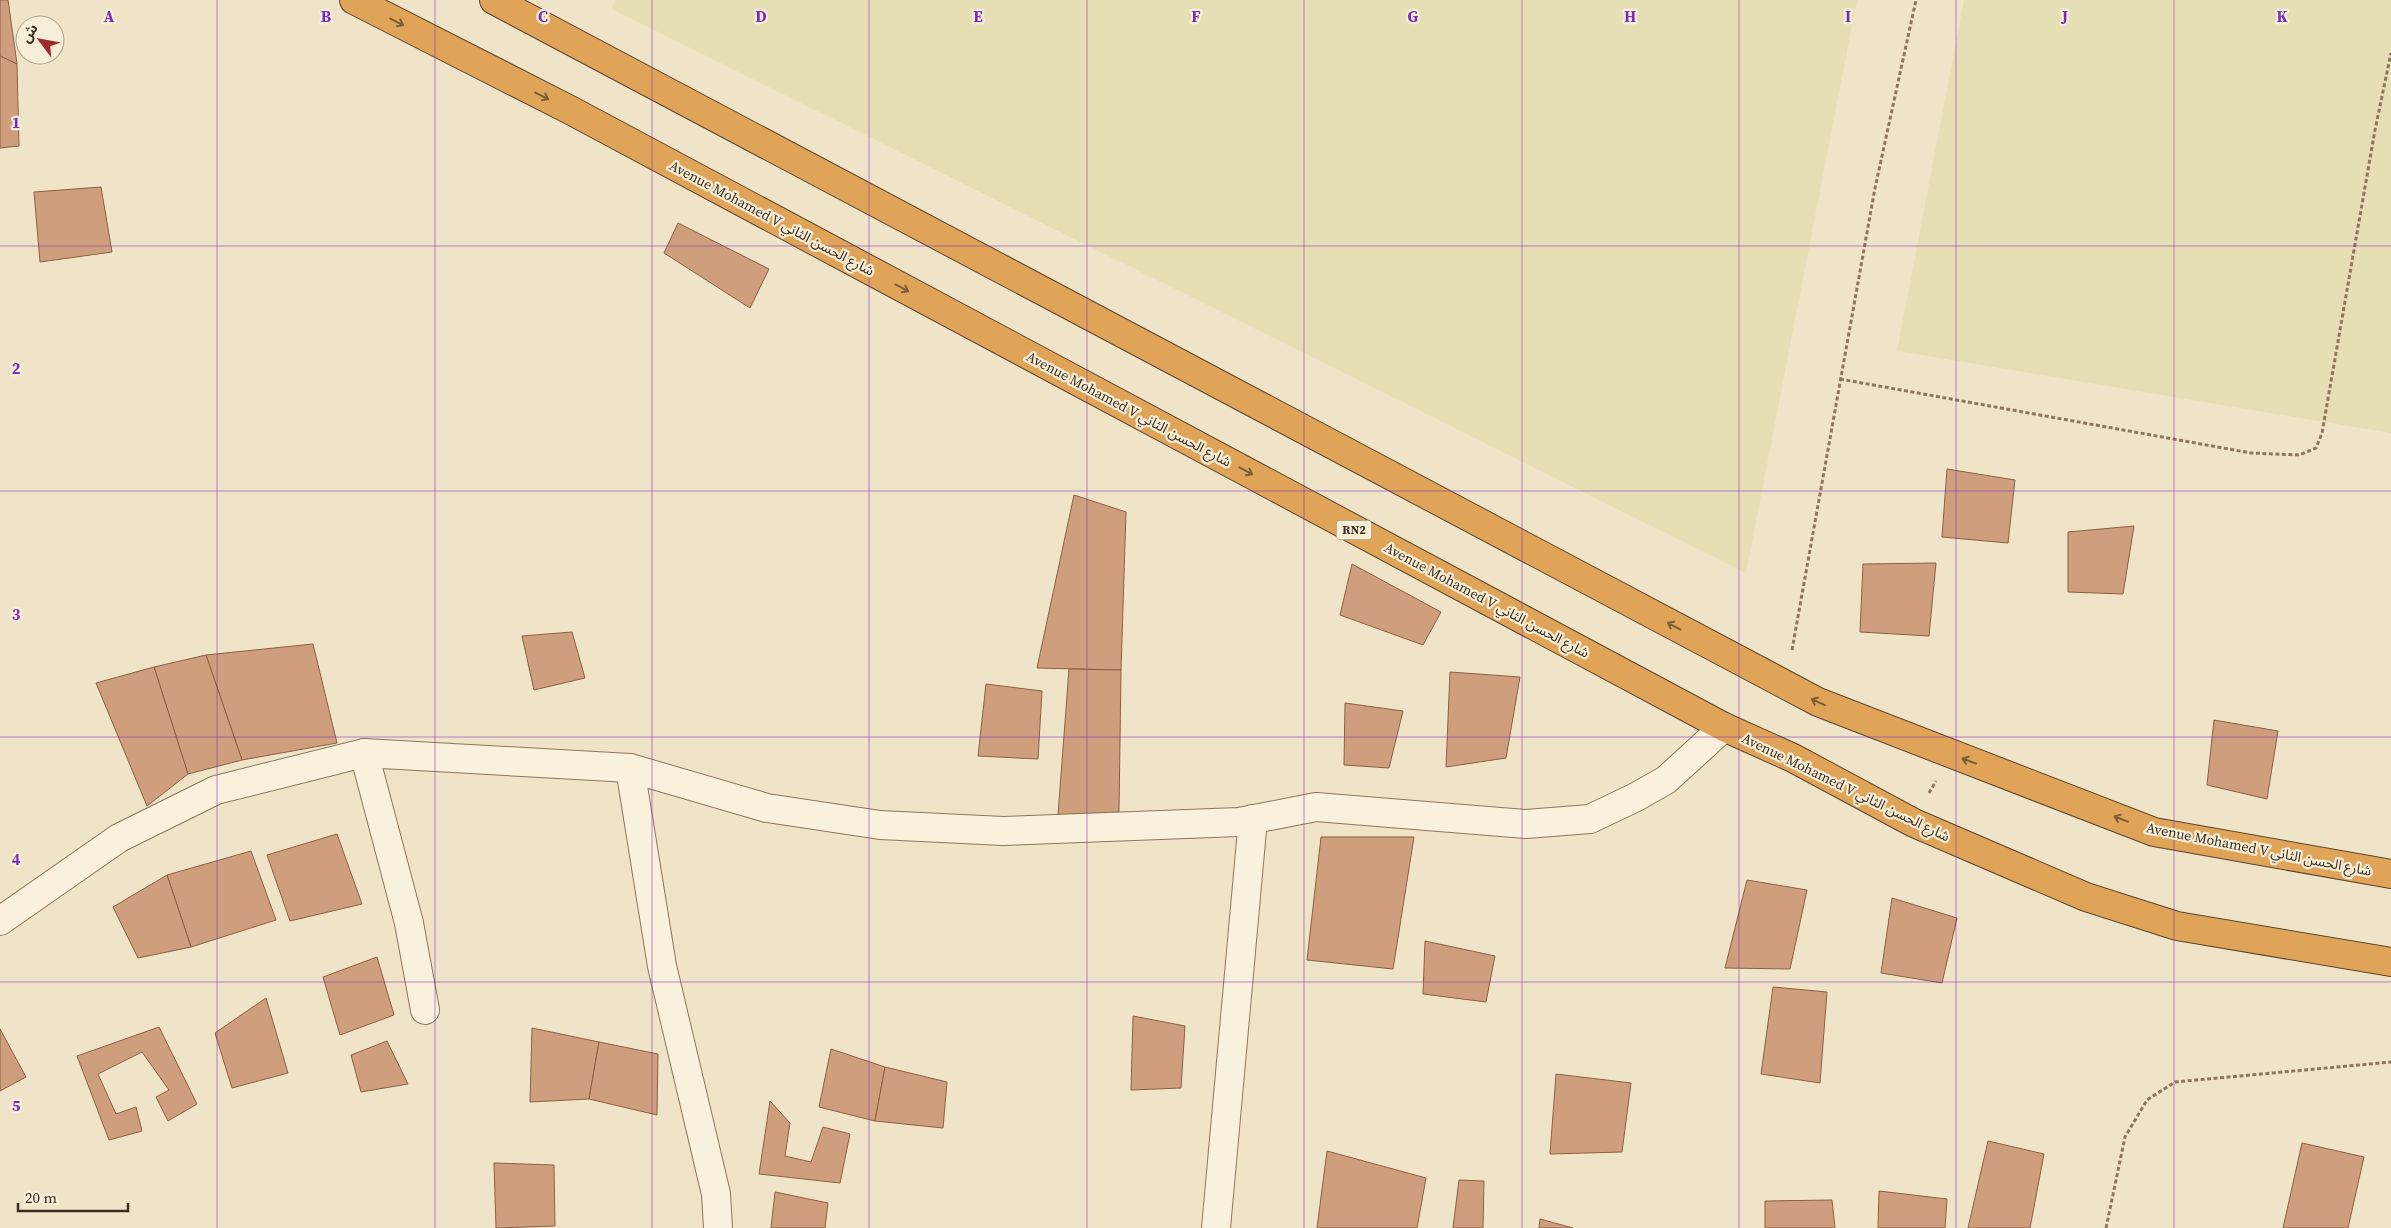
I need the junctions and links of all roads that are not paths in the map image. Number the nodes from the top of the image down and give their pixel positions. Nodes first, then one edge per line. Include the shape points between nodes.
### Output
1 (354, 0) edge
2 (494, 0) edge
3 (1724, 727) junction
4 (364, 753) junction
5 (630, 768) junction
6 (1253, 818) junction
7 (2391, 874) edge
8 (0, 921) edge
9 (2391, 962) edge
10 (425, 1010) dead end
11 (718, 1228) edge
12 (1216, 1228) edge

1 -> 3 highway, Avenue Mohamed V شارع الحسن الثاني / RN2 via 572,111
7 -> 2 highway, Avenue Mohamed V شارع الحسن الثاني via 2154,832 1818,702
3 - 6 street via 1666,780 1590,819 1526,824 1316,807
3 - 9 highway, Avenue Mohamed V شارع الحسن الثاني / RN2 via 1793,758 1914,823 2086,897 2177,926
4 - 5 street
4 - 8 street via 216,790 120,838
4 - 10 street via 409,923
5 - 6 street via 767,808 880,825 1003,831 1239,822
5 - 11 street via 662,966 716,1194
6 - 12 street

